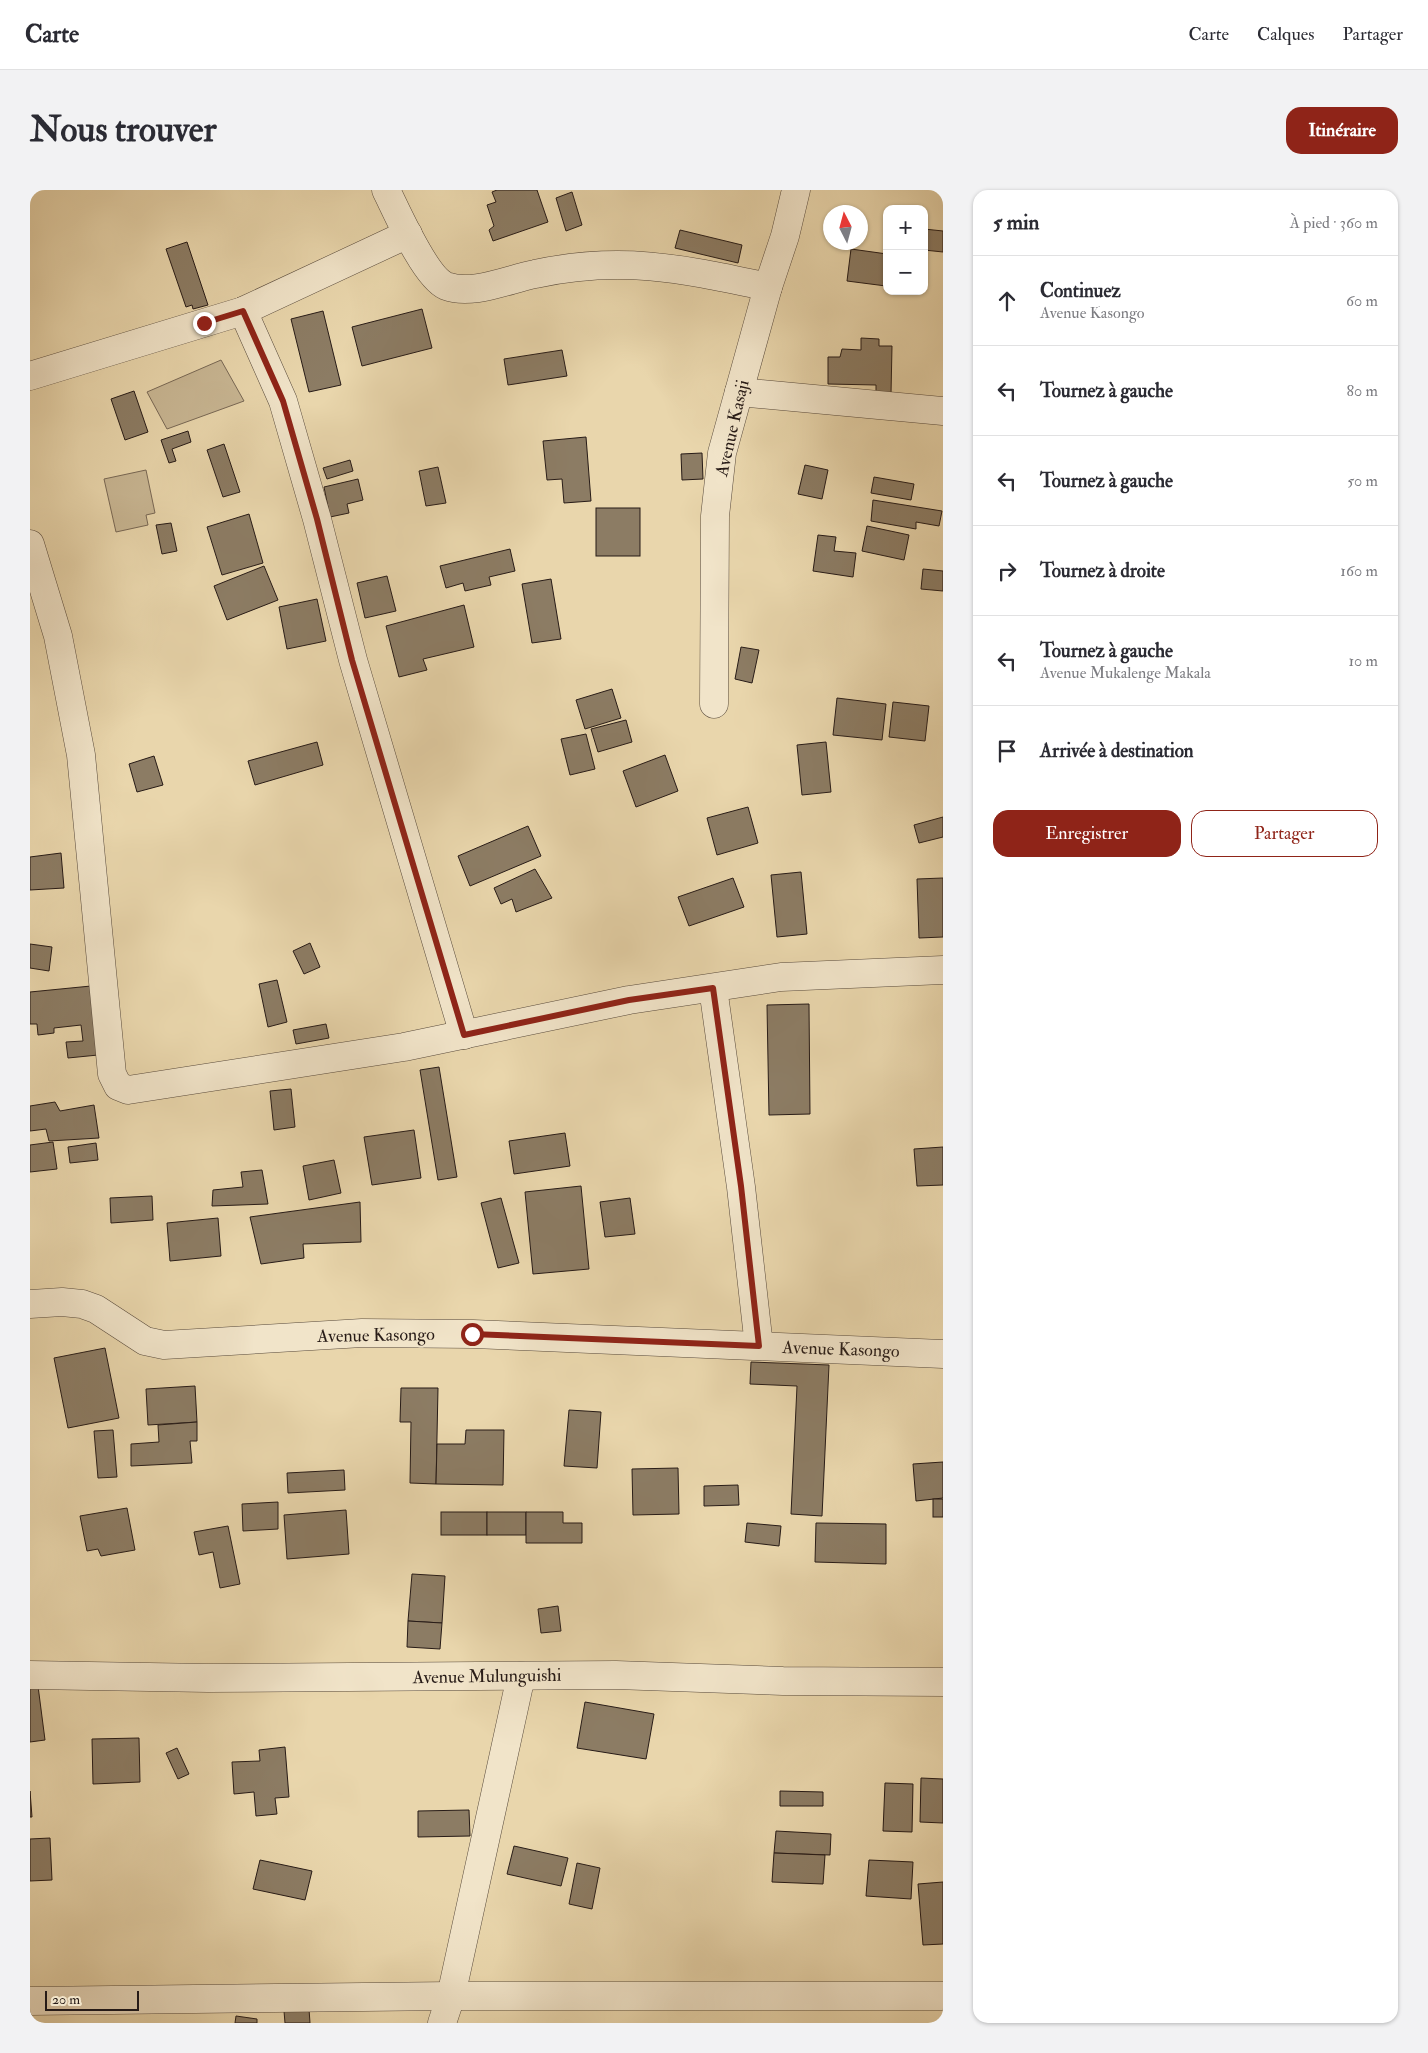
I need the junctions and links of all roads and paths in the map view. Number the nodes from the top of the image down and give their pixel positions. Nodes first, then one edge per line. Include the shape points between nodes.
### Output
1 (386, 190) edge
2 (796, 190) edge
3 (408, 234) junction
4 (768, 287) junction
5 (243, 311) junction
6 (30, 376) edge
7 (739, 392) junction
8 (943, 411) edge
9 (30, 544) edge
10 (714, 704) dead end
11 (943, 970) edge
12 (713, 988) junction
13 (464, 1035) junction
14 (30, 1304) edge
15 (759, 1346) junction
16 (943, 1354) edge
17 (30, 1675) edge
18 (521, 1676) junction
19 (943, 1682) edge
20 (451, 1996) junction
21 (943, 1996) edge
22 (30, 2001) edge
23 (442, 2023) edge

1 - 3 street
2 - 4 street, Avenue Kasaji
3 - 4 street via 431,274 445,285 458,289 477,288 565,268 608,264 692,271
3 - 5 street
4 - 7 street, Avenue Kasaji
5 - 6 street
5 - 13 street via 283,401 352,660
7 - 8 street
7 - 10 street, Avenue Kasaji via 722,453 715,516
9 - 13 street via 58,636 80,746 112,1074 118,1086 128,1090 200,1080
11 - 12 street via 781,976
12 - 13 street via 629,1000
12 - 15 street via 741,1186
14 - 15 street, Avenue Kasongo via 82,1304 96,1309 145,1341 164,1345 362,1333 472,1334
15 - 16 street, Avenue Kasongo
17 - 18 street, Avenue Mulunguishi via 208,1678
18 - 19 street, Avenue Mulunguishi
18 - 20 street
20 - 21 street
20 - 22 street
20 - 23 street

